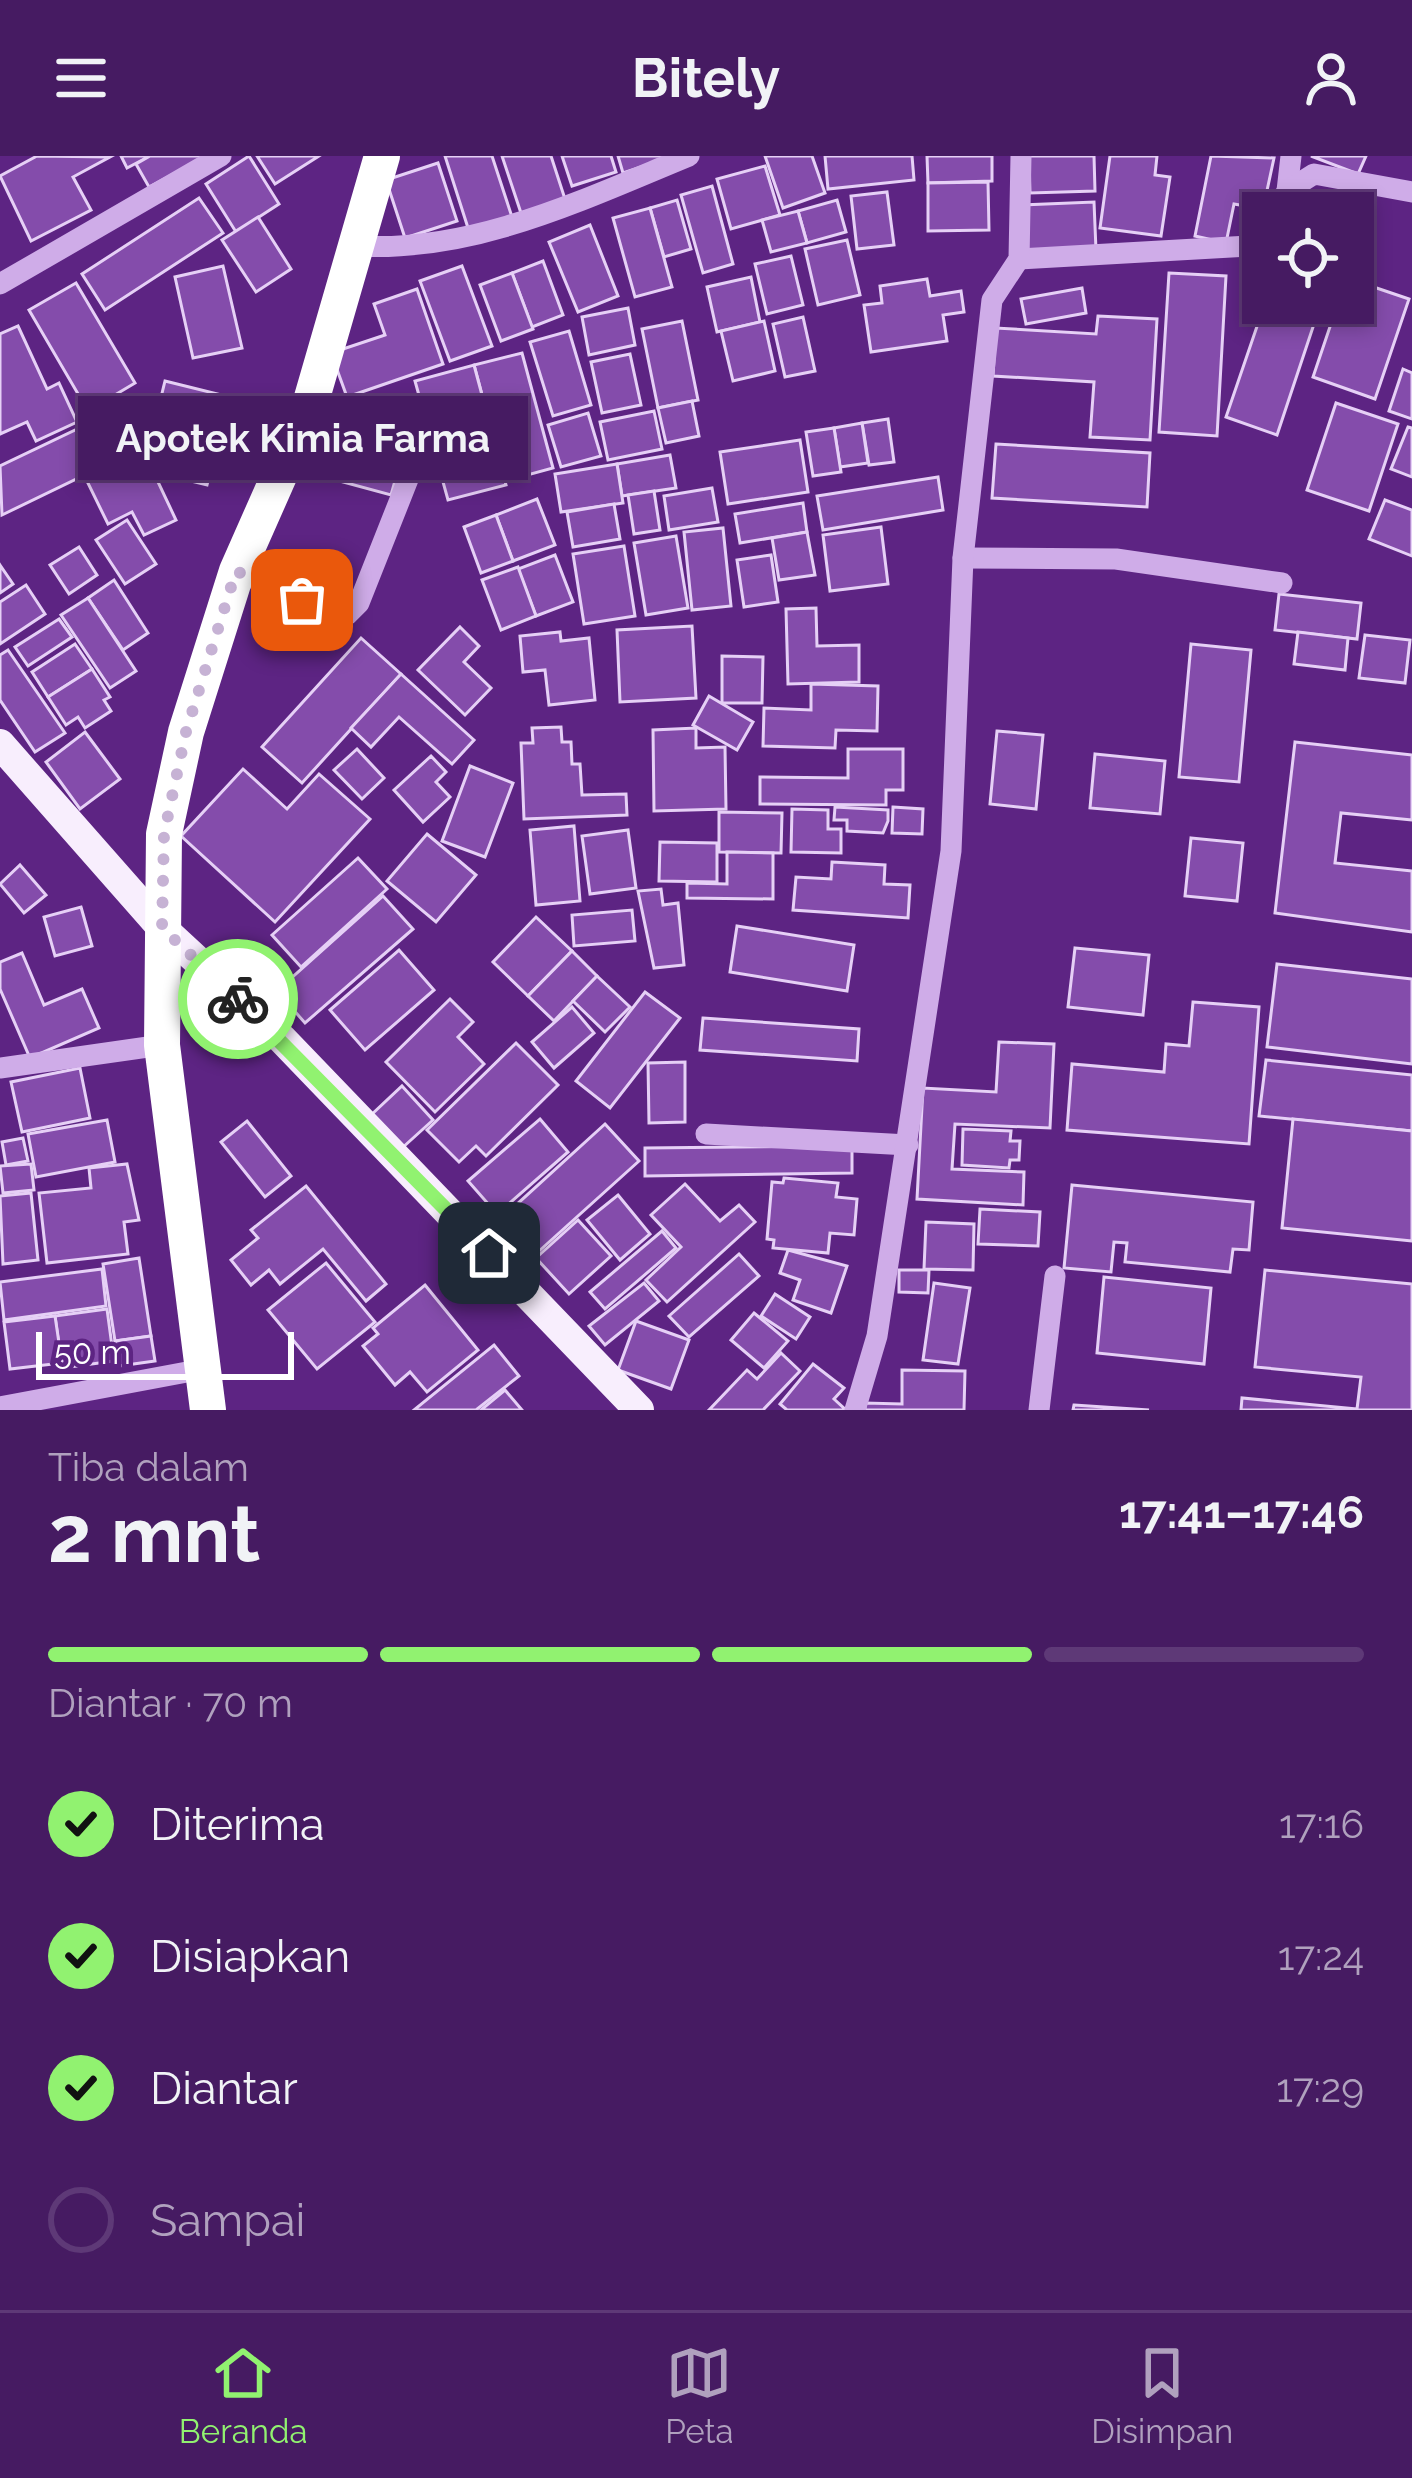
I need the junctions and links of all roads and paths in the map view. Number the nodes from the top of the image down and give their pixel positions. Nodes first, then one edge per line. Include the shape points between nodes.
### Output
1 (221, 156) edge
2 (382, 156) edge
3 (689, 156) edge
4 (1021, 156) edge
5 (1291, 156) edge
6 (1287, 191) joint
7 (1412, 191) edge
8 (356, 246) junction
9 (1242, 246) edge
10 (1019, 259) junction
11 (0, 284) edge
12 (422, 444) dead end
13 (963, 558) junction
14 (236, 571) junction
15 (1282, 583) dead end
16 (0, 744) edge
17 (162, 928) junction
18 (162, 1045) junction
19 (0, 1067) edge
20 (706, 1134) dead end
21 (908, 1145) junction
22 (1055, 1276) dead end
23 (203, 1369) junction
24 (0, 1407) edge
25 (208, 1410) edge
26 (639, 1410) edge
27 (855, 1410) edge
28 (1040, 1410) edge

1 - 11 street
2 - 8 highway
3 - 8 street via 505,228 410,249
4 - 10 street
5 - 6 street
6 - 7 street via 1314,174
8 - 14 highway via 309,408
9 - 10 street
10 - 13 street via 992,300
12 - 14 street via 359,603 347,615
13 - 15 street via 1116,559
13 - 21 street via 951,851
14 - 17 highway via 164,834
16 - 17 main road
17 - 18 highway
17 - 26 main road via 282,1040
18 - 19 street
18 - 23 highway
20 - 21 street
21 - 27 street via 878,1336
22 - 28 street
23 - 24 street
23 - 25 highway

